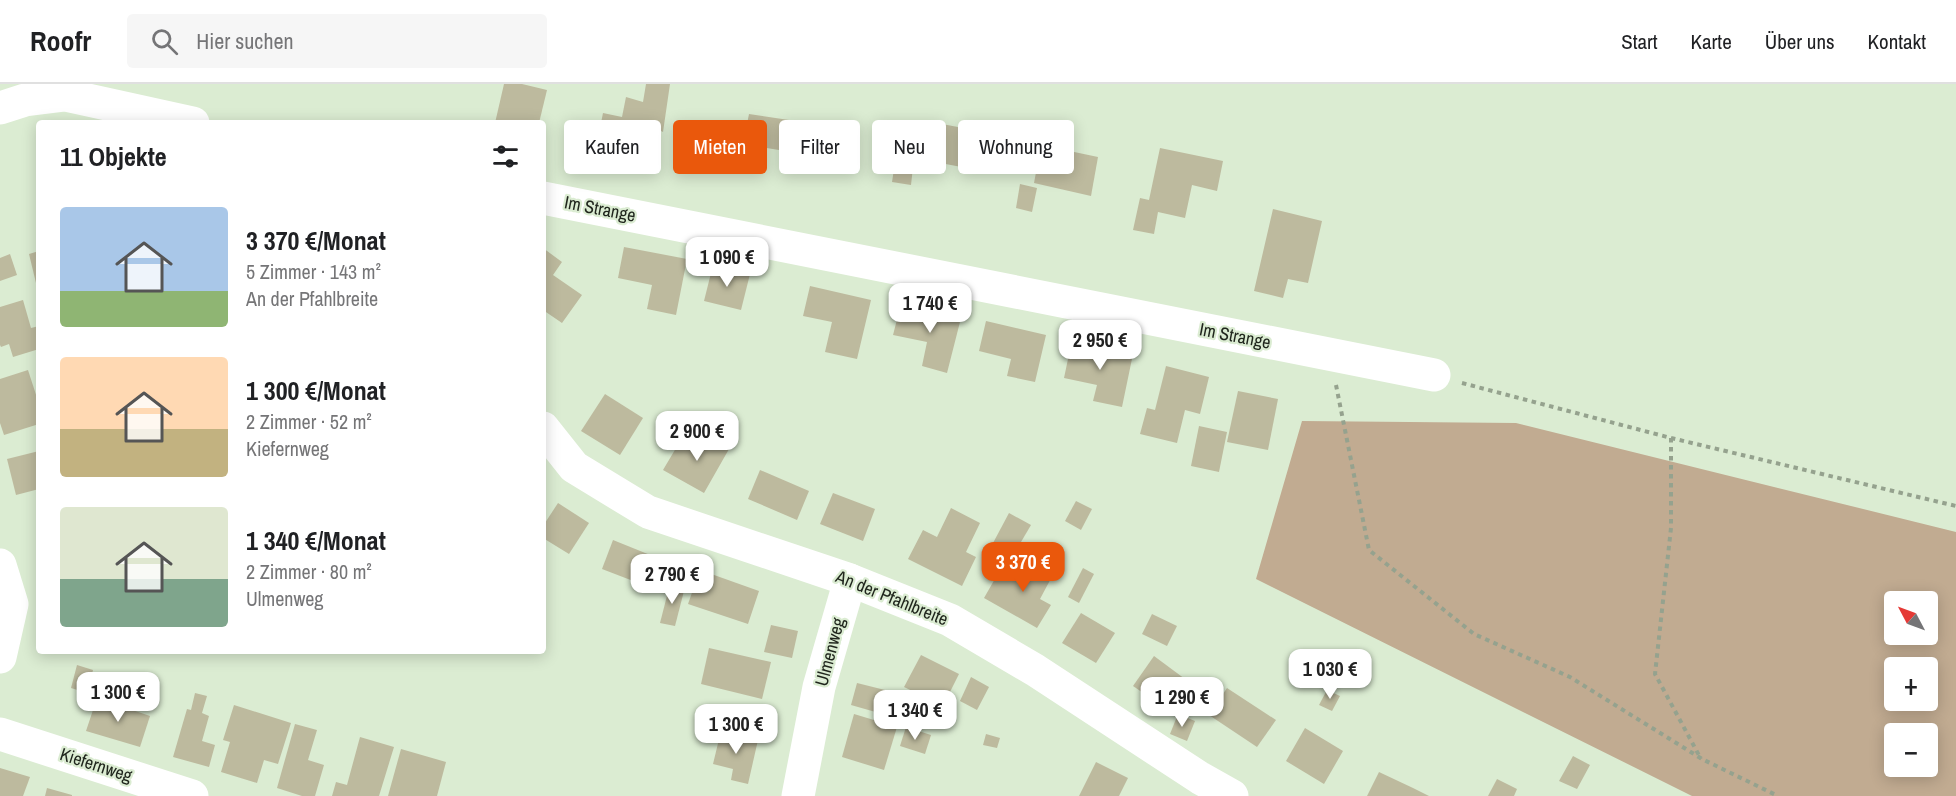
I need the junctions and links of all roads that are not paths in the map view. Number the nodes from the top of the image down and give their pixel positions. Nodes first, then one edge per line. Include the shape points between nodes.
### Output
1 (64, 90) edge
2 (0, 108) edge
3 (181, 120) edge
4 (546, 199) edge
5 (1434, 375) road end
6 (546, 432) edge
7 (0, 565) edge
8 (849, 580) junction
9 (0, 657) edge
10 (0, 734) edge
11 (1196, 787) edge
12 (192, 796) edge
13 (798, 796) edge
14 (1232, 796) edge

1 - 2 street
1 - 3 street
4 - 5 street, Im Strange
6 - 8 street, An der Pfahlbreite via 574,467 648,512
7 - 9 street via 12,604
8 - 11 street, An der Pfahlbreite via 950,620 1035,670
8 - 13 street, Ulmenweg via 819,687
10 - 12 street, Kiefernweg
11 - 14 street, An der Pfahlbreite

